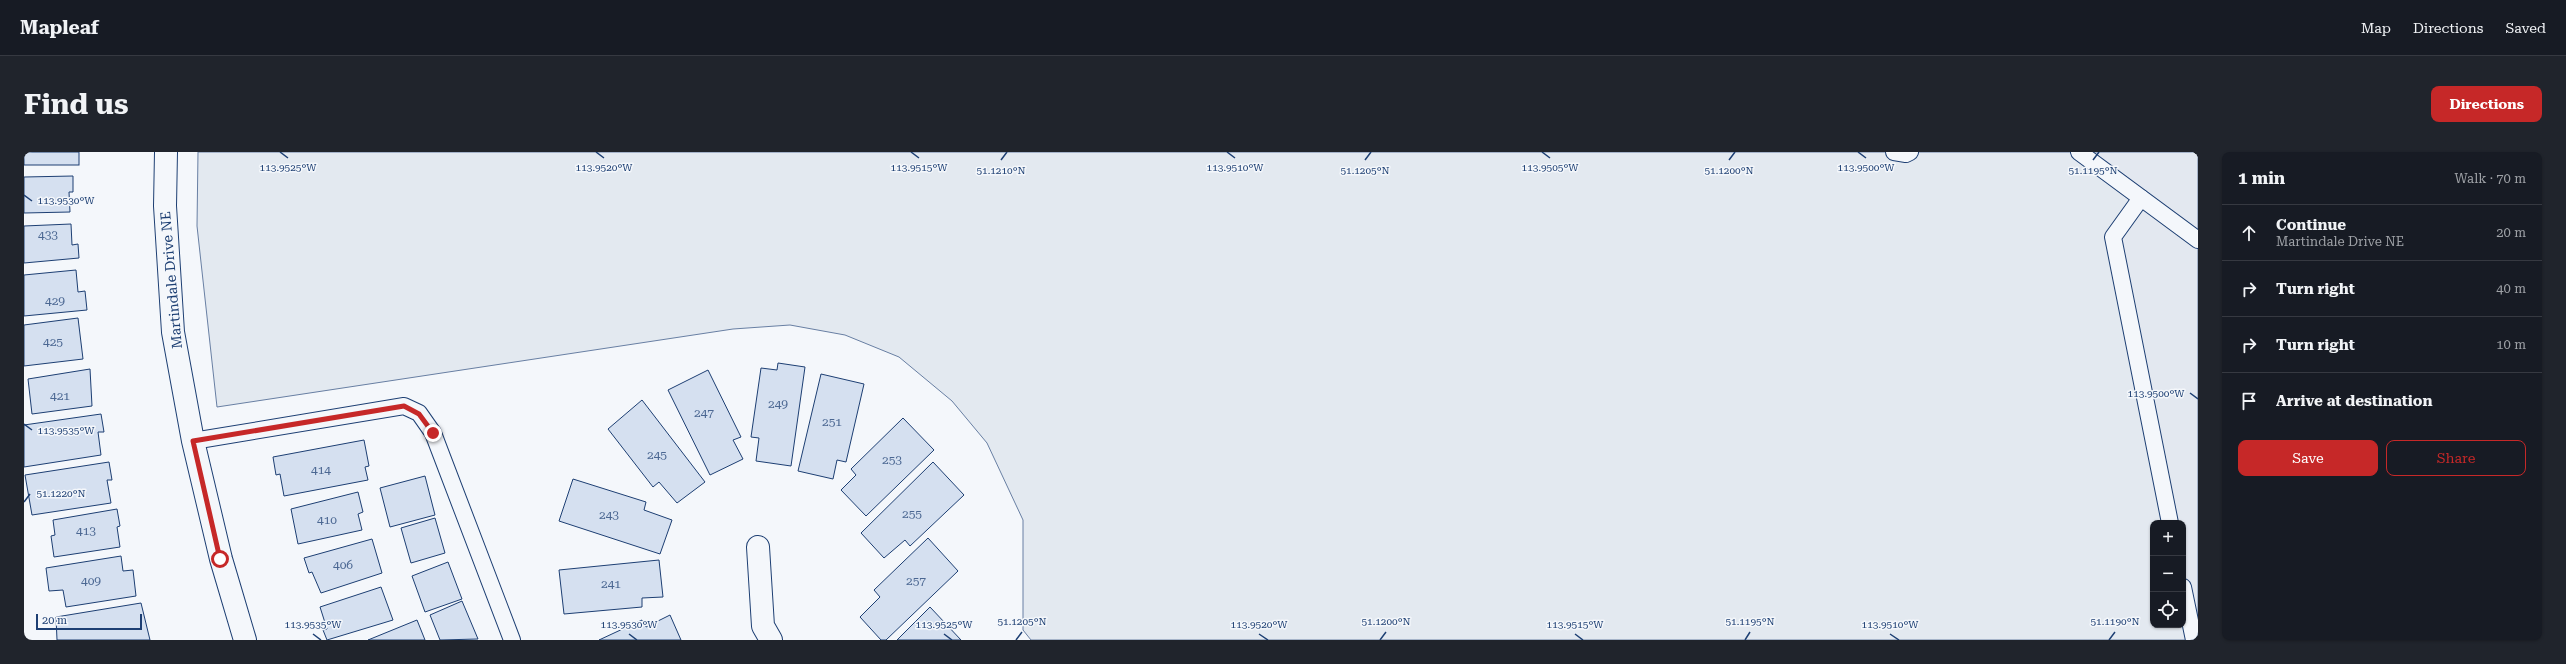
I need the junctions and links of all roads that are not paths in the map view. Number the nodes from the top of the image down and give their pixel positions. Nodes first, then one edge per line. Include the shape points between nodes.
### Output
1 (166, 152) edge
2 (1894, 152) edge
3 (1910, 152) edge
4 (2079, 152) edge
5 (2141, 198) junction
6 (2198, 240) edge
7 (193, 441) junction
8 (2169, 520) edge
9 (758, 547) dead end
10 (2184, 592) edge
11 (245, 640) edge
12 (512, 640) edge
13 (771, 640) edge
14 (2194, 640) edge

1 - 7 street, Martindale Drive NE via 165,206 173,332
2 - 3 lane
4 - 5 lane
5 - 6 lane
5 - 8 lane via 2113,237
7 - 11 street, Martindale Drive NE via 220,559
7 - 12 lane via 404,406 419,414 433,433
9 - 13 street via 764,626
10 - 14 lane

